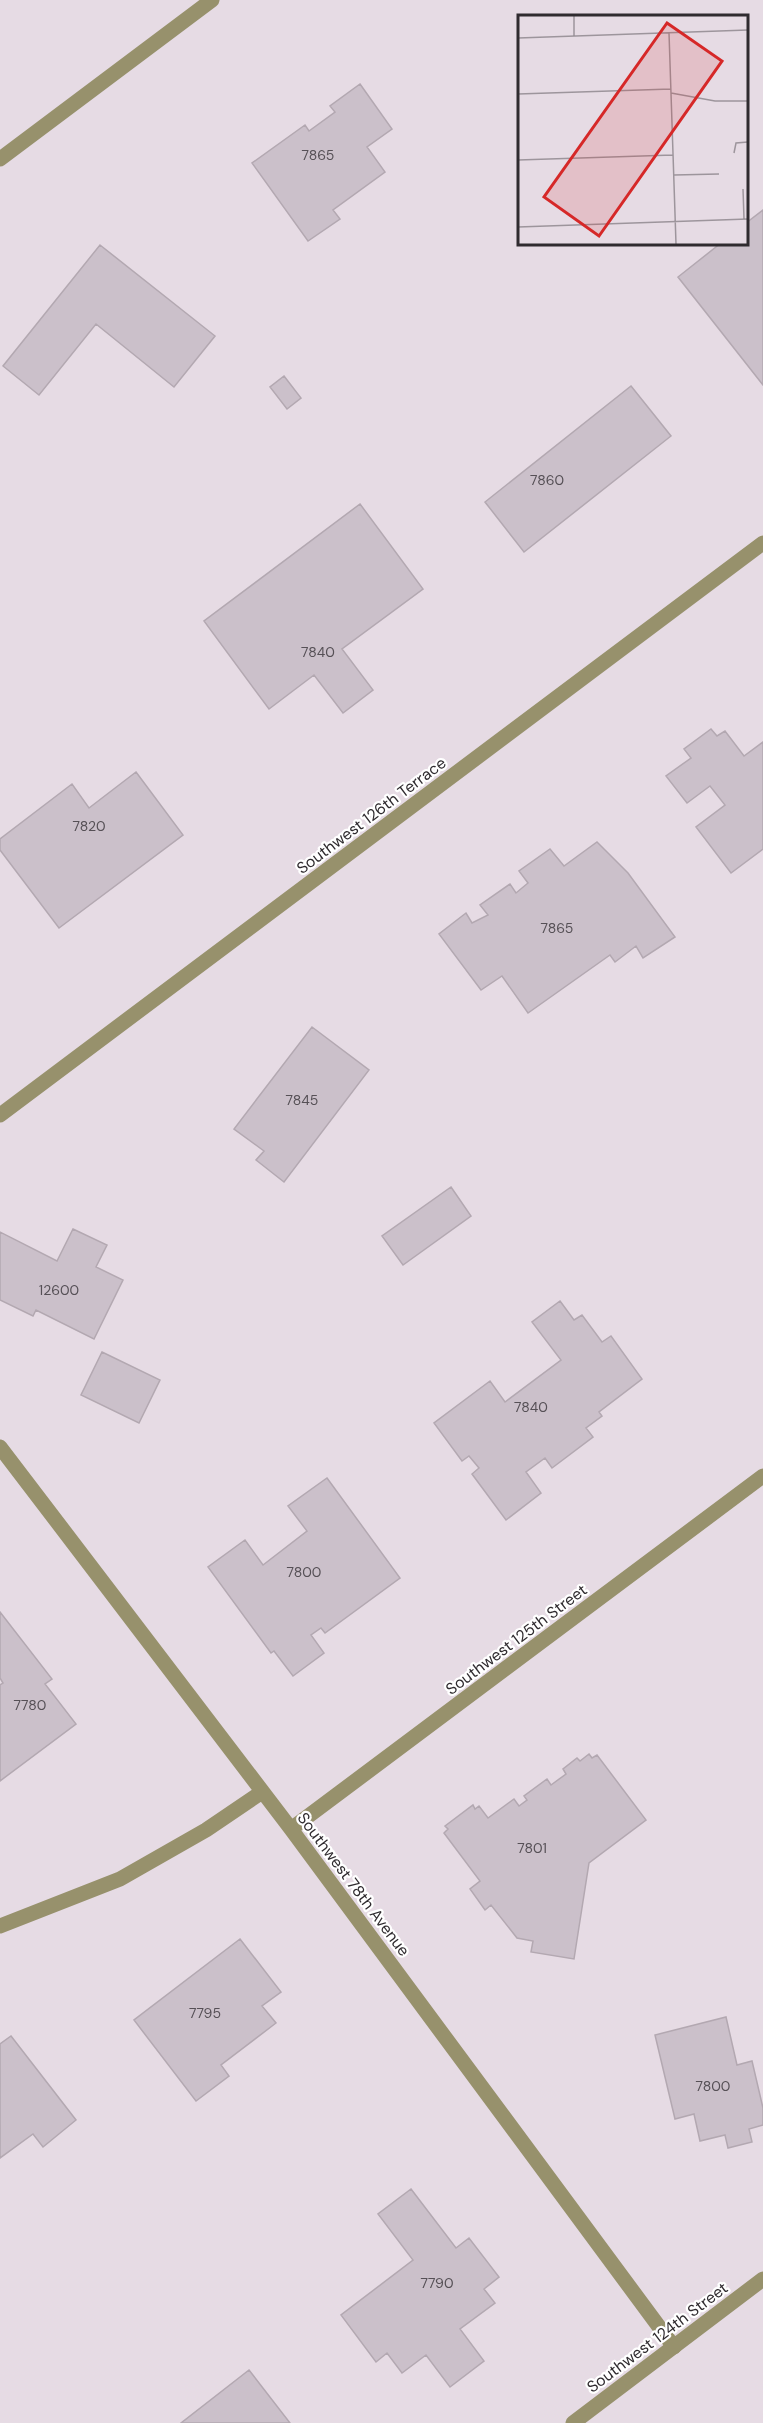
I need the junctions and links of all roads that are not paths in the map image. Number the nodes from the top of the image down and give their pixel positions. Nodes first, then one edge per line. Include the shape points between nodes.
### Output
1 (212, 0) edge
2 (0, 159) edge
3 (763, 543) edge
4 (0, 1115) edge
5 (0, 1446) edge
6 (763, 1476) edge
7 (262, 1792) junction
8 (291, 1829) junction
9 (0, 1926) edge
10 (763, 2280) edge
11 (674, 2347) junction
12 (573, 2423) edge

1 - 2 street
3 - 4 street, Southwest 126th Terrace
5 - 7 street, Southwest 78th Avenue
6 - 8 street, Southwest 125th Street
7 - 8 street, Southwest 78th Avenue
7 - 9 street via 197,1836 120,1879
8 - 11 street, Southwest 78th Avenue
10 - 11 street, Southwest 124th Street
11 - 12 street, Southwest 124th Street

